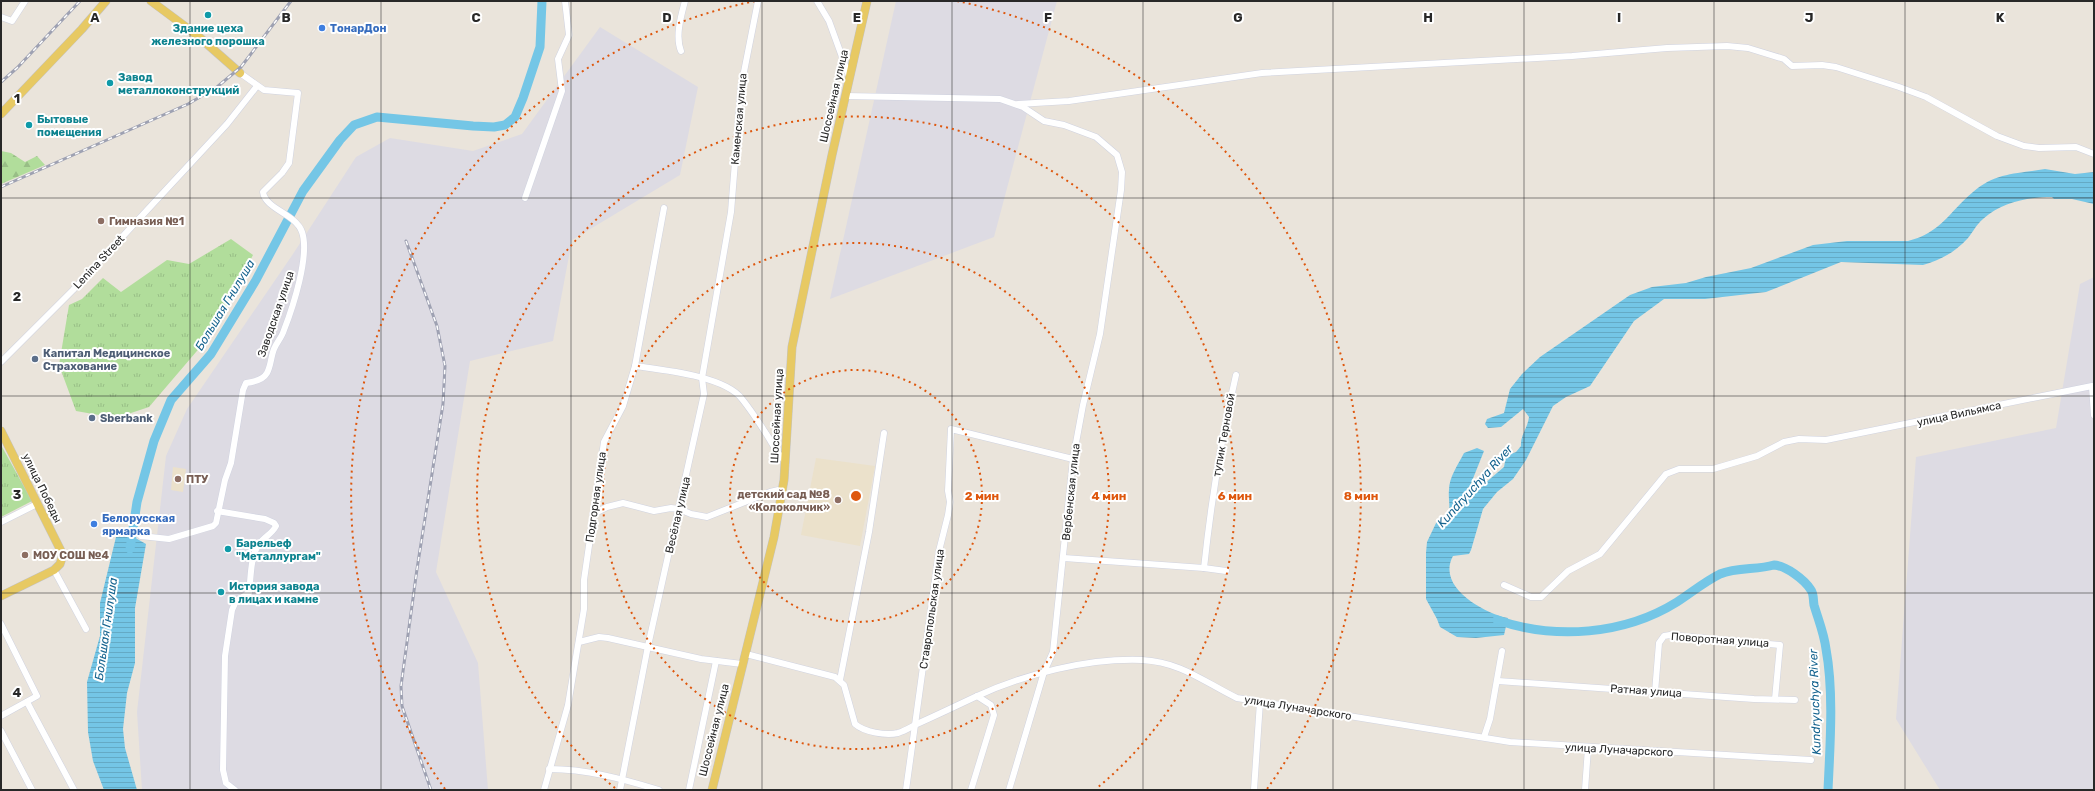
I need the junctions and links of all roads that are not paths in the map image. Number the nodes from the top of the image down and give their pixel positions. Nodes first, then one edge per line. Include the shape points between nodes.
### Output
1 (25, 1) edge
2 (106, 1) edge
3 (151, 1) edge
4 (565, 1) edge
5 (685, 1) edge
6 (758, 1) edge
7 (817, 1) edge
8 (867, 1) edge
9 (1, 17) edge
10 (681, 51) dead end
11 (240, 73) joint
12 (850, 76) junction
13 (257, 86) junction
14 (845, 96) junction
15 (1018, 104) junction
16 (2, 114) edge
17 (2094, 154) edge
18 (525, 198) dead end
19 (664, 208) dead end
20 (728, 239) joint
21 (1, 362) edge
22 (635, 366) junction
23 (1236, 375) dead end
24 (702, 378) junction
25 (2094, 415) edge
26 (1, 431) edge
27 (884, 433) dead end
28 (1073, 459) junction
29 (786, 462) junction
30 (783, 489) junction
31 (37, 504) junction
32 (679, 509) junction
33 (217, 511) junction
34 (593, 514) junction
35 (1, 522) edge
36 (141, 536) dead end
37 (1064, 558) junction
38 (1204, 568) junction
39 (54, 570) junction
40 (1226, 571) dead end
41 (1504, 585) dead end
42 (1, 596) edge
43 (1, 624) edge
44 (86, 629) dead end
45 (579, 642) junction
46 (648, 646) junction
47 (1502, 652) dead end
48 (746, 654) junction
49 (716, 661) junction
50 (742, 664) junction
51 (1044, 672) junction
52 (840, 680) junction
53 (1498, 681) junction
54 (1655, 692) junction
55 (976, 696) junction
56 (1775, 699) junction
57 (1795, 700) dead end
58 (26, 702) junction
59 (1260, 702) junction
60 (1, 716) edge
61 (916, 724) junction
62 (1, 731) edge
63 (1484, 737) junction
64 (1588, 748) junction
65 (1811, 760) dead end
66 (549, 769) junction
67 (622, 779) junction
68 (32, 790) edge
69 (74, 790) edge
70 (235, 790) edge
71 (544, 790) edge
72 (620, 790) edge
73 (659, 790) edge
74 (689, 790) edge
75 (712, 790) edge
76 (906, 790) edge
77 (971, 790) edge
78 (1009, 790) edge
79 (1254, 790) edge
80 (1585, 790) edge

1 - 9 street via 12,21
2 - 16 main road
3 - 11 main road via 198,36
4 - 18 street via 569,35 558,59 562,91
5 - 10 street via 678,32 678,45
6 - 20 street, Каменская улица via 741,86
7 - 12 street via 830,21
8 - 12 main road, Шоссейная улица
11 - 13 street
12 - 14 main road, Шоссейная улица
13 - 21 street, Lenina Street via 227,124 73,290
13 - 33 street, Заводская улица via 264,90 298,93 289,163 263,192 266,199 300,227 304,241 300,279 284,330 273,351 268,372 260,379 244,385 231,463
14 - 15 street via 1000,99
14 - 29 main road, Шоссейная улица via 792,347
15 - 17 street via 1069,101 1262,74 1726,46 1748,48 1784,59 1792,66 1836,67 1899,87 1926,97 1997,136 2024,146 2076,147
15 - 28 street, Вербенская улица via 1044,121 1064,124 1089,134 1107,145 1121,162 1121,190 1100,334
19 - 22 street, Подгорная улица
20 - 24 street, Весёлая улица
22 - 24 street
22 - 34 street, Подгорная улица via 623,406 604,442
23 - 38 street, тупик Терновой via 1224,426
24 - 29 street via 726,387 742,398 778,455
24 - 32 street, Весёлая улица via 704,394
25 - 41 street, улица Вильямса via 2092,386 1826,440 1799,439 1784,442 1757,456 1713,469 1679,468 1666,474 1600,554 1568,571 1541,597 1531,597
26 - 31 main road, улица Победы
27 - 52 street via 869,532
28 - 37 street, Вербенская улица
28 - 61 street, Ставропольская улица via 951,428 948,491 950,502 939,551
29 - 30 main road, Шоссейная улица
30 - 32 street via 707,517
30 - 48 main road, Шоссейная улица via 763,589
31 - 35 street
31 - 39 main road, улица Победы via 63,554 60,564
32 - 34 street via 654,511 623,504
32 - 46 street, Весёлая улица
33 - 36 street, Заводская улица via 216,523 213,526 169,539
33 - 70 street via 265,519 276,526 255,551 248,593 236,601 232,610 225,656 222,770 226,783
34 - 45 street, Подгорная улица
37 - 38 street
37 - 51 street, Вербенская улица via 1054,652
38 - 40 street
39 - 42 main road
39 - 44 street
43 - 58 street via 37,696
45 - 46 street via 608,638
45 - 66 street, Подгорная улица via 568,705
46 - 49 street
46 - 67 street, Весёлая улица
47 - 53 street
48 - 50 main road, Шоссейная улица
48 - 52 street
49 - 50 street
49 - 74 street
50 - 75 main road, Шоссейная улица
51 - 55 street, улица Луначарского
51 - 59 street, улица Луначарского via 1116,662 1153,661 1192,673 1237,698
51 - 78 street, Вербенская улица
52 - 61 street, улица Луначарского via 844,685 852,718 858,727 892,734
53 - 54 street, Ратная улица
53 - 63 street
54 - 56 street, Ратная улица
54 - 56 street, Поворотная улица via 1659,643 1664,636 1670,635 1780,645
55 - 61 street, улица Луначарского
55 - 77 street via 991,705 994,715
56 - 57 street, Ратная улица
58 - 60 street
58 - 69 street
59 - 63 street, улица Луначарского
59 - 79 street
61 - 76 street, Ставропольская улица
62 - 68 street
63 - 64 street, улица Луначарского via 1510,742
64 - 65 street, улица Луначарского
64 - 80 street
66 - 67 street via 565,769
66 - 71 street, Подгорная улица
67 - 72 street, Весёлая улица
67 - 73 street

